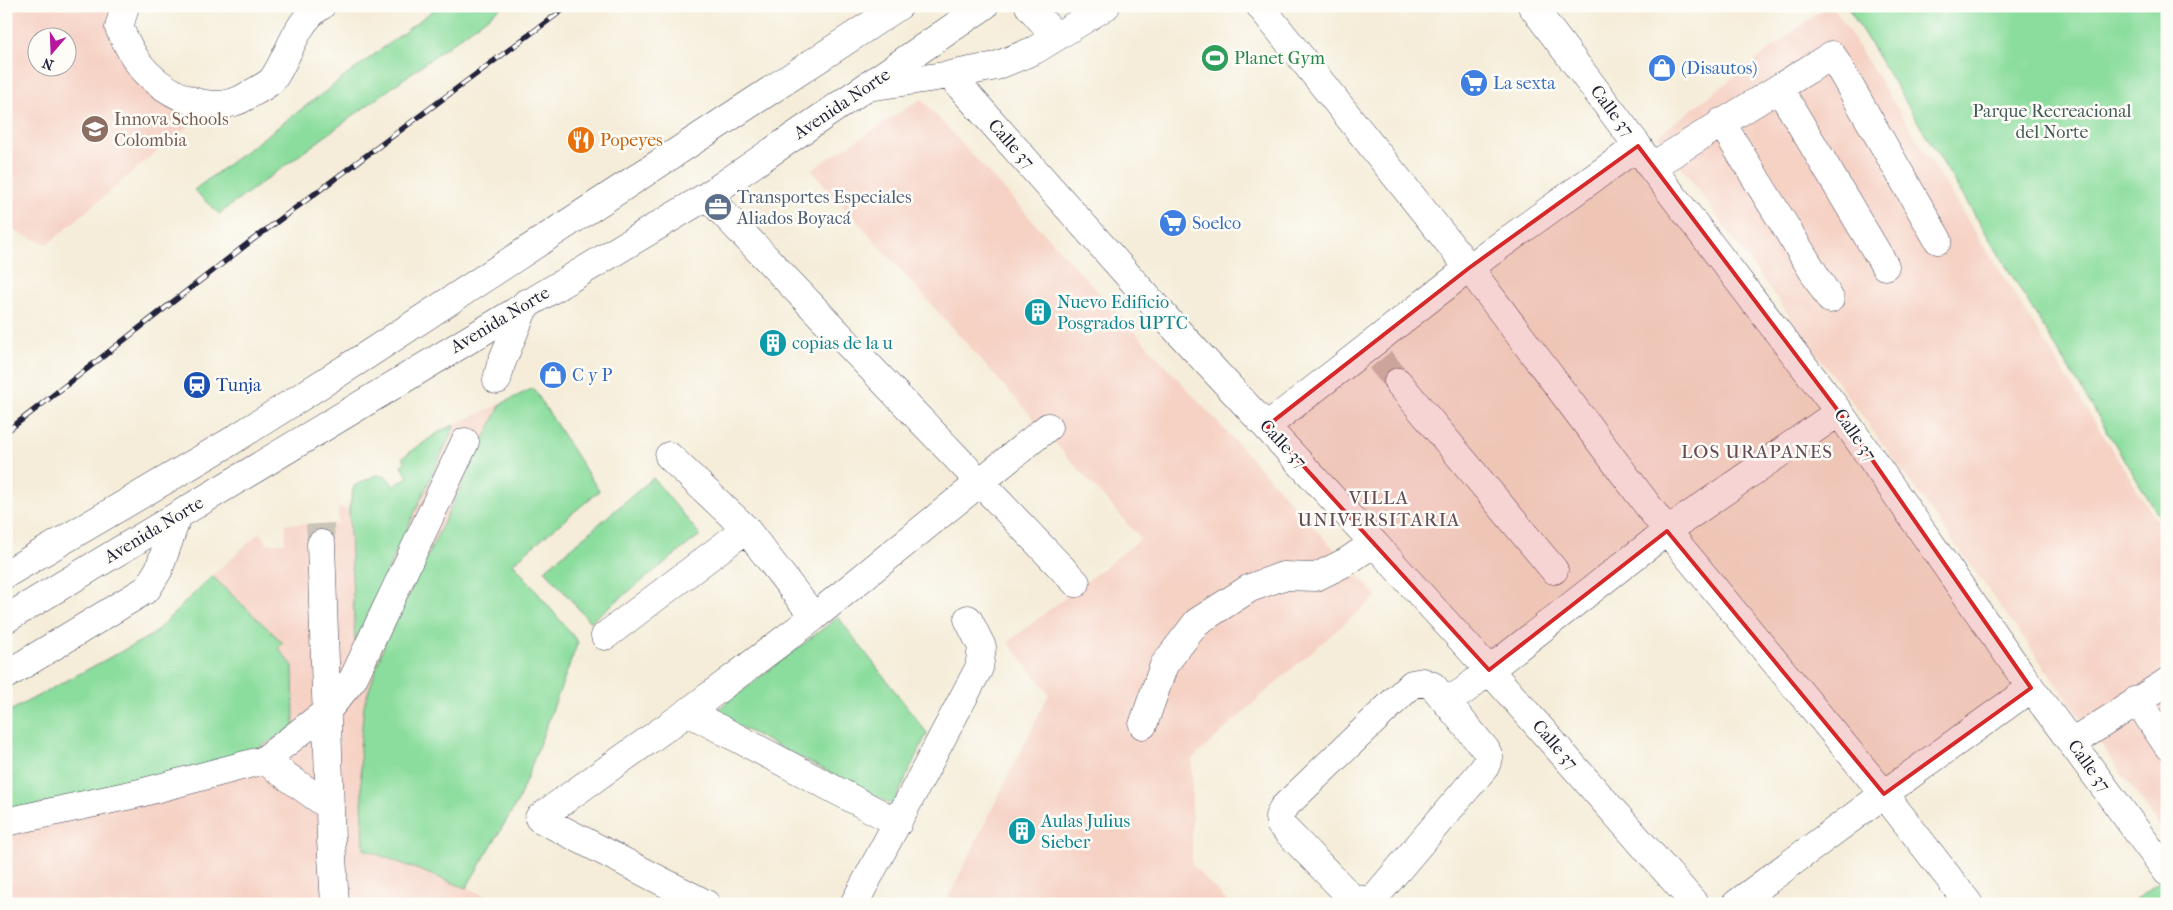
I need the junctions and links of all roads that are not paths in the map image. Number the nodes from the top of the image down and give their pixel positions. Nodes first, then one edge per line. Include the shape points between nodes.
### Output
1 (124, 6) edge
2 (321, 6) edge
3 (899, 6) edge
4 (984, 6) edge
5 (1029, 6) edge
6 (1106, 6) edge
7 (1260, 6) edge
8 (1532, 6) edge
9 (1055, 36) junction
10 (950, 75) junction
11 (868, 87) junction
12 (1779, 88) junction
13 (1721, 122) junction
14 (1645, 156) junction
15 (707, 196) junction
16 (1938, 240) dead end
17 (1885, 266) dead end
18 (1469, 268) junction
19 (1830, 299) dead end
20 (526, 304) junction
21 (497, 380) dead end
22 (1398, 382) tunnel mouth
23 (1839, 412) junction
24 (1267, 426) junction
25 (1048, 427) dead end
26 (465, 442) dead end
27 (669, 456) dead end
28 (980, 482) junction
29 (177, 517) junction
30 (746, 529) junction
31 (1666, 531) junction
32 (1374, 542) junction
33 (321, 544) tunnel mouth
34 (1554, 570) dead end
35 (6, 574) edge
36 (1076, 583) dead end
37 (814, 617) junction
38 (6, 619) edge
39 (968, 619) dead end
40 (605, 636) dead end
41 (1488, 670) junction
42 (6, 675) edge
43 (2167, 682) edge
44 (2031, 688) junction
45 (2137, 700) junction
46 (1446, 702) junction
47 (326, 712) junction
48 (688, 712) junction
49 (1143, 725) dead end
50 (2072, 743) junction
51 (2167, 745) edge
52 (264, 760) junction
53 (1884, 794) junction
54 (330, 807) junction
55 (6, 822) edge
56 (898, 823) junction
57 (2167, 872) edge
58 (335, 904) edge
59 (706, 904) edge
60 (854, 904) edge
61 (1695, 904) edge
62 (1736, 904) edge
63 (1968, 904) edge

1 - 2 street via 119,28 138,62 164,88 196,102 220,105 242,99 272,80 307,18
3 - 35 street, Avenida Norte via 375,350 191,467
4 - 11 street, Avenida Norte
5 - 9 street
6 - 9 street
7 - 18 street
8 - 14 street, Calle 37
9 - 10 street via 1035,50 996,66
10 - 11 street
10 - 24 street, Calle 37 via 1172,326
11 - 15 street, Avenida Norte
12 - 13 street
12 - 16 street via 1832,55
12 - 17 street
13 - 14 street
13 - 19 street
14 - 18 street
14 - 23 street, Calle 37
15 - 20 street, Avenida Norte
15 - 28 street
18 - 24 street via 1375,354
18 - 31 street
20 - 21 street via 500,364
20 - 29 street, Avenida Norte
22 - 34 street
23 - 31 street
23 - 44 street, Calle 37
24 - 32 street, Calle 37
25 - 28 street
26 - 47 street via 353,679
27 - 30 street
28 - 36 street
28 - 37 street
29 - 38 street, Avenida Norte
29 - 42 street via 159,569 147,589
30 - 37 street
30 - 40 street
31 - 41 street
31 - 53 street
32 - 41 street, Calle 37
32 - 49 street via 1346,562 1316,577 1283,576 1250,588 1197,622 1164,665
33 - 47 street
37 - 48 street
39 - 56 street via 982,647 979,668
41 - 46 street
41 - 61 street, Calle 37
43 - 45 street
44 - 50 street, Calle 37
44 - 53 street
45 - 50 street
45 - 51 street
46 - 46 street via 1486,750 1489,757 1485,767 1376,897 1365,901 1350,897 1280,824 1283,808 1412,684 1423,682 1433,686
47 - 52 street
47 - 54 street
48 - 56 street
48 - 59 street via 540,818
50 - 57 street, Calle 37
52 - 54 street
52 - 55 street via 140,793
53 - 62 street
53 - 63 street
54 - 58 street
56 - 60 street

